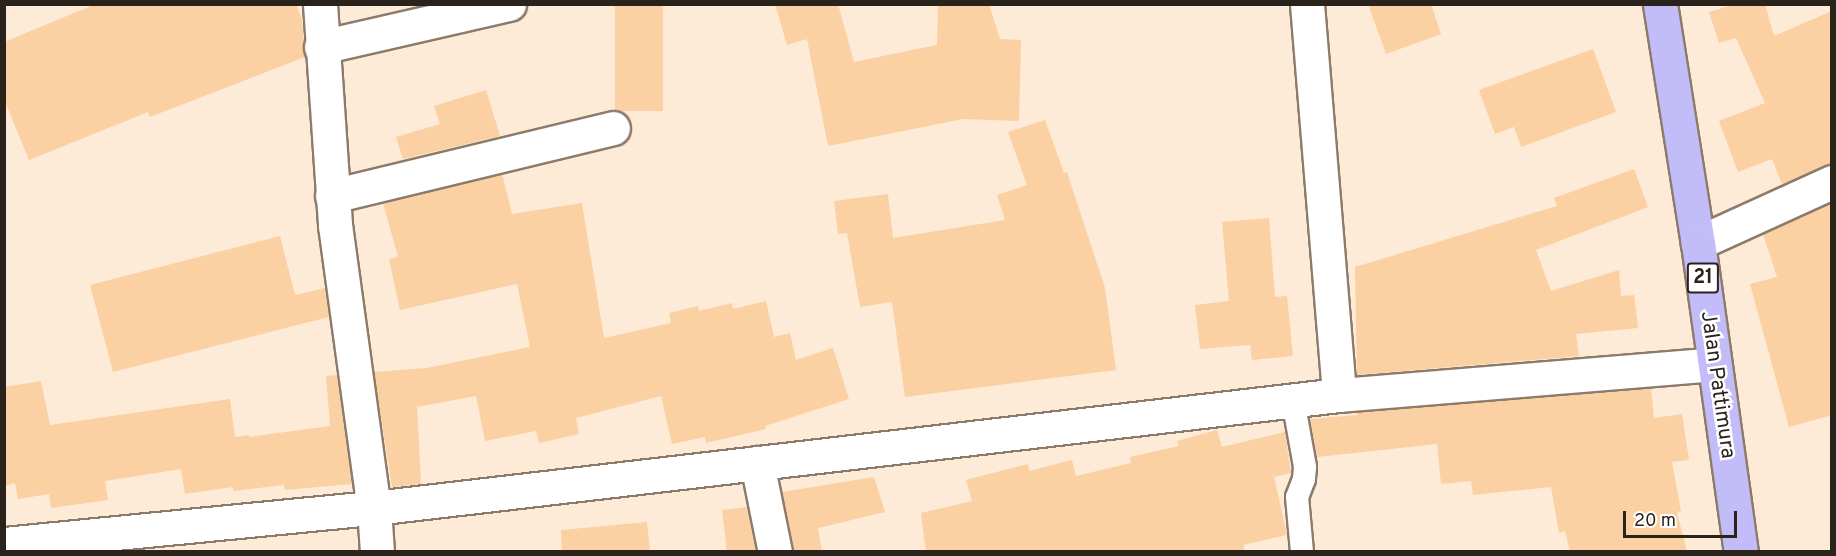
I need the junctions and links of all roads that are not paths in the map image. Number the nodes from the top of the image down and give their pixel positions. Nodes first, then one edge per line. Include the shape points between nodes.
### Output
1 (320, 4) edge
2 (508, 4) edge
3 (1307, 4) edge
4 (1660, 4) edge
5 (321, 47) junction
6 (613, 129) dead end
7 (1832, 182) edge
8 (332, 196) junction
9 (1698, 243) junction
10 (1714, 364) junction
11 (1340, 395) junction
12 (1293, 400) junction
13 (757, 463) junction
14 (374, 508) junction
15 (4, 543) edge
16 (377, 552) edge
17 (775, 552) edge
18 (1302, 552) edge
19 (1742, 552) edge

1 - 5 street
2 - 5 street
3 - 11 street
4 - 9 highway, Jalan Pattimura / 21
5 - 8 street
6 - 8 street
7 - 9 street
8 - 14 street
9 - 10 highway, Jalan Pattimura / 21
10 - 11 street
10 - 19 highway, Jalan Pattimura / 21
11 - 12 street
12 - 13 street
12 - 18 lane via 1305,467 1297,497
13 - 14 street
13 - 17 street
14 - 15 street
14 - 16 street

